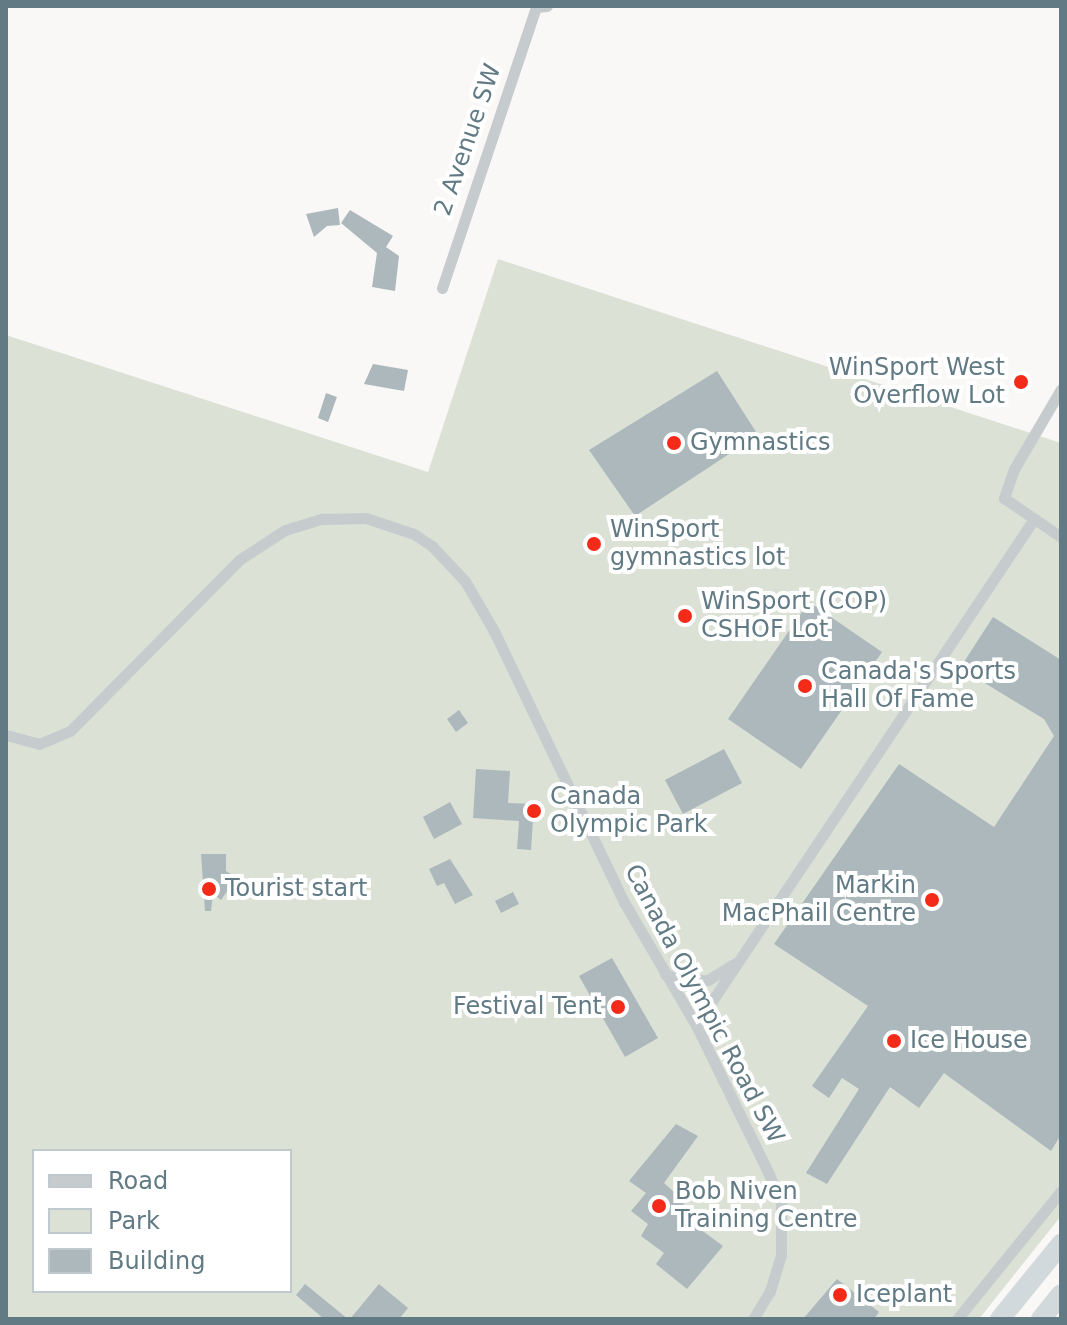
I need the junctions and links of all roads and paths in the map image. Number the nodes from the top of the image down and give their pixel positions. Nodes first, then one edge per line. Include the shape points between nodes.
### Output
1 (542, 7) edge
2 (442, 288) dead end
3 (1061, 389) edge
4 (1034, 519) junction
5 (1061, 537) edge
6 (6, 735) edge
7 (739, 961) junction
8 (664, 973) junction
9 (696, 1025) junction
10 (1061, 1191) edge
11 (1061, 1244) edge
12 (1061, 1294) edge
13 (753, 1319) edge
14 (957, 1319) edge
15 (1000, 1319) edge
16 (1041, 1319) edge

1 - 2 street, 2 Avenue SW
3 - 4 street via 1014,469 1004,498
4 - 5 street
4 - 7 street
6 - 8 street, Canada Olympic Road SW via 39,744 70,731 265,539 322,519 387,522 432,546 465,581
7 - 8 street via 708,980 681,980
7 - 9 street
8 - 9 street, Canada Olympic Road SW
9 - 13 street, Canada Olympic Road SW via 781,1203 781,1255 770,1291
10 - 14 street
11 - 15 highway
12 - 16 highway

